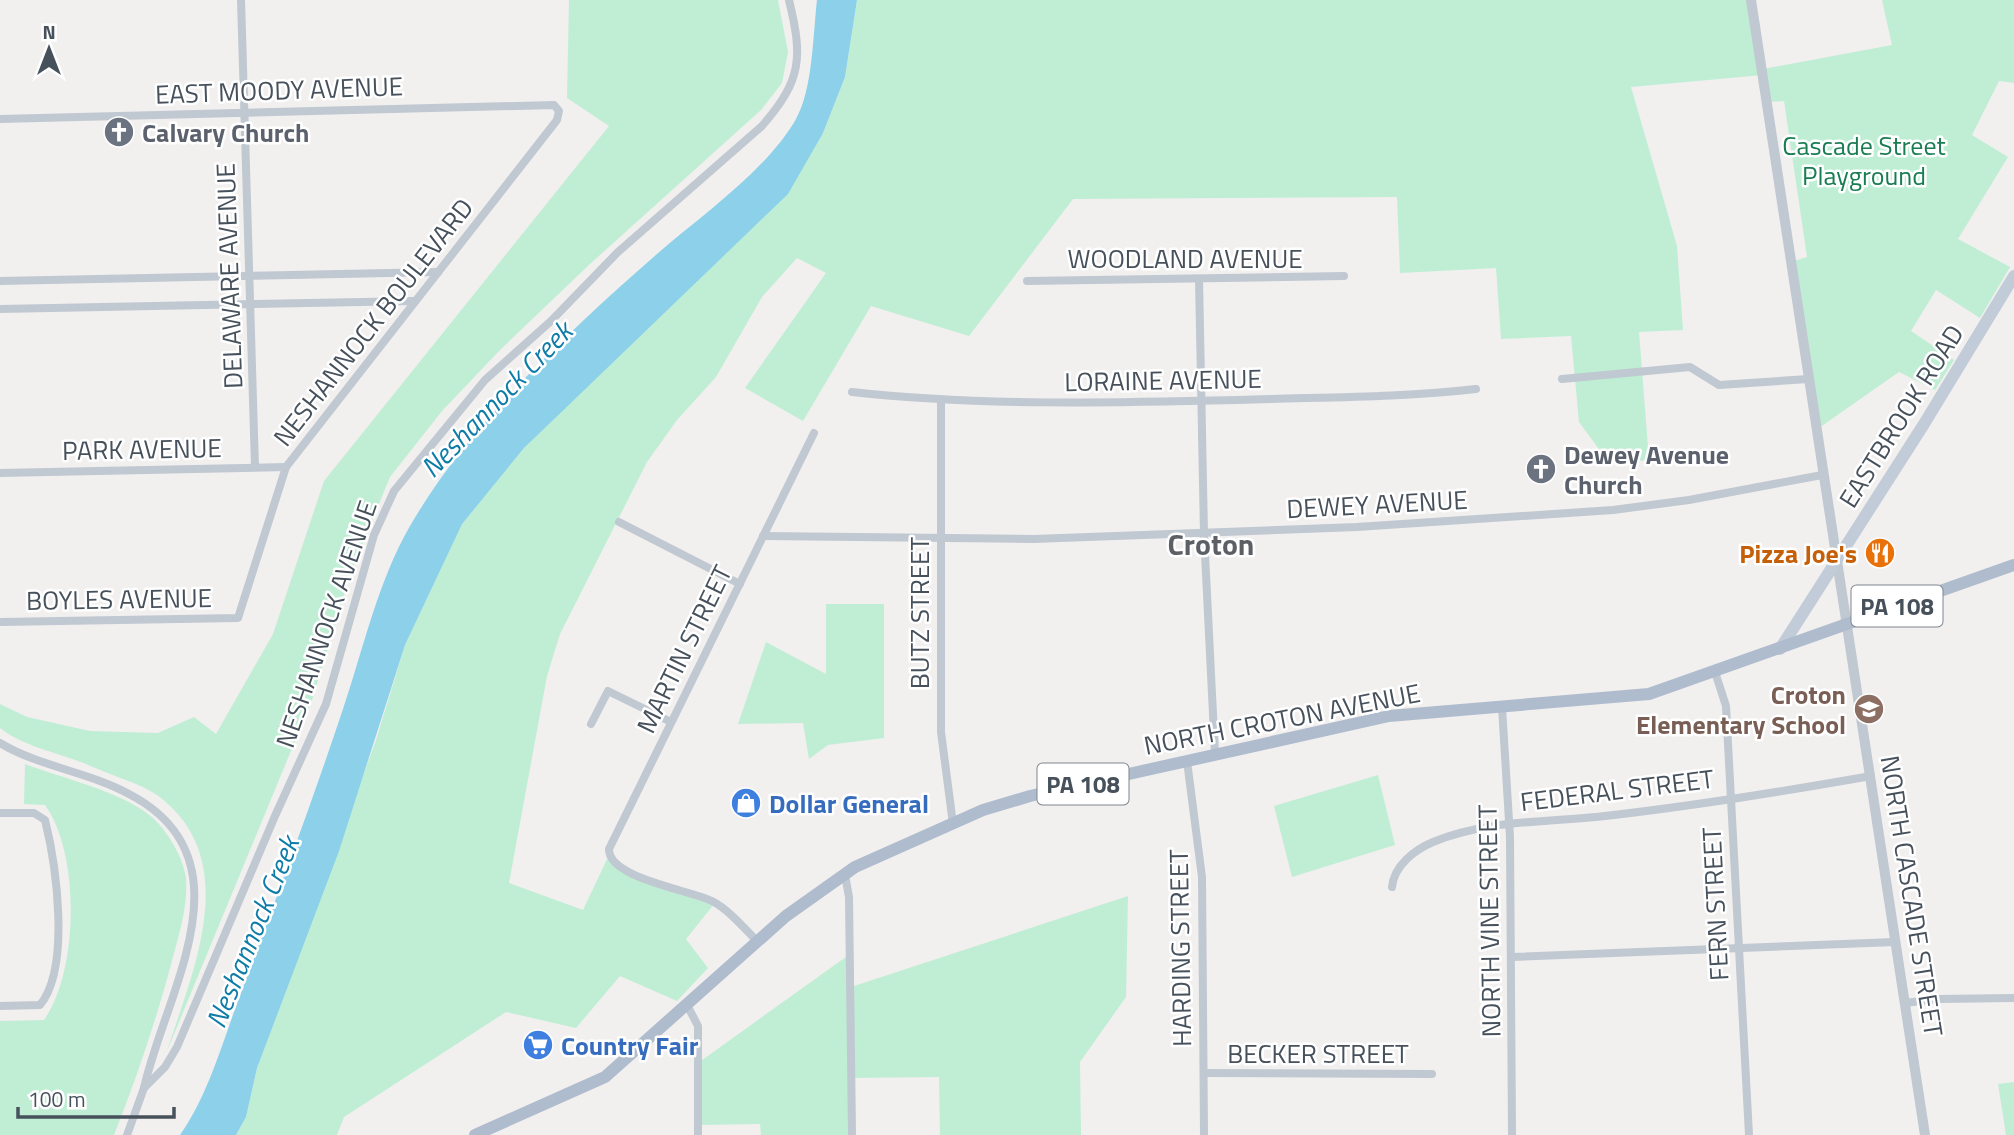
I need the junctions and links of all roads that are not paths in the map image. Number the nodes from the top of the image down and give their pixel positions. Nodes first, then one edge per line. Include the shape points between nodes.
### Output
1 (241, 0) edge
2 (789, 0) edge
3 (1751, 0) edge
4 (558, 108) joint
5 (245, 112) junction
6 (0, 119) edge
7 (438, 272) junction
8 (250, 276) junction
9 (1344, 276) dead end
10 (2014, 276) edge
11 (1199, 279) junction
12 (0, 281) edge
13 (1027, 281) dead end
14 (415, 301) junction
15 (251, 303) junction
16 (0, 309) edge
17 (1562, 379) dead end
18 (1808, 379) junction
19 (1476, 389) dead end
20 (852, 392) dead end
21 (942, 401) junction
22 (1200, 401) junction
23 (814, 433) dead end
24 (255, 467) junction
25 (286, 467) junction
26 (0, 473) edge
27 (1822, 475) junction
28 (619, 522) dead end
29 (1204, 534) junction
30 (763, 536) junction
31 (940, 537) junction
32 (1836, 560) junction
33 (2014, 565) edge
34 (740, 584) junction
35 (238, 618) joint
36 (0, 622) edge
37 (1847, 624) junction
38 (1780, 649) junction
39 (1714, 672) junction
40 (1502, 706) junction
41 (671, 722) junction
42 (590, 724) dead end
43 (0, 743) edge
44 (1215, 754) junction
45 (1187, 761) junction
46 (1871, 776) junction
47 (1731, 798) junction
48 (0, 813) edge
49 (953, 824) junction
50 (1509, 824) junction
51 (845, 875) junction
52 (1392, 887) dead end
53 (757, 941) junction
54 (1895, 942) junction
55 (1739, 948) junction
56 (1512, 957) junction
57 (2014, 998) edge
58 (1905, 1003) junction
59 (687, 1005) junction
60 (0, 1006) edge
61 (1203, 1073) junction
62 (1432, 1074) dead end
63 (144, 1088) junction
64 (127, 1135) edge
65 (475, 1135) edge
66 (698, 1135) edge
67 (852, 1135) edge
68 (1204, 1135) edge
69 (1512, 1135) edge
70 (1749, 1135) edge
71 (1925, 1135) edge

1 - 5 street, DELAWARE AVENUE
2 - 63 street, NESHANNOCK AVENUE via 797,61 792,86 782,103 485,380 394,491 374,535 321,718 177,1047
3 - 18 street, NORTH CASCADE STREET
4 - 5 street, EAST MOODY AVENUE
4 - 7 street, NESHANNOCK BOULEVARD via 557,120
5 - 6 street, EAST MOODY AVENUE
5 - 8 street, DELAWARE AVENUE
7 - 8 street
7 - 14 street, NESHANNOCK BOULEVARD
8 - 12 street
8 - 15 street, DELAWARE AVENUE
9 - 11 street, WOODLAND AVENUE
10 - 32 main road, EASTBROOK ROAD
11 - 13 street, WOODLAND AVENUE
11 - 22 street
14 - 15 street
14 - 25 street, NESHANNOCK BOULEVARD
15 - 16 street
15 - 24 street, DELAWARE AVENUE
17 - 18 street via 1690,367 1719,385
18 - 27 street, NORTH CASCADE STREET
19 - 22 street, LORAINE AVENUE
20 - 21 street, LORAINE AVENUE
21 - 22 street, LORAINE AVENUE
21 - 31 street, BUTZ STREET
22 - 29 street
23 - 30 street, MARTIN STREET
24 - 25 street, PARK AVENUE
24 - 26 street, PARK AVENUE
25 - 35 street, NESHANNOCK BOULEVARD
27 - 29 street, DEWEY AVENUE via 1613,510
27 - 32 street, NORTH CASCADE STREET
28 - 34 street
29 - 31 street, DEWEY AVENUE
29 - 44 street
30 - 31 street, DEWEY AVENUE
30 - 34 street, MARTIN STREET
31 - 49 street, BUTZ STREET via 941,733
32 - 37 street, NORTH CASCADE STREET
32 - 38 main road, EASTBROOK ROAD
33 - 37 main road, NORTH CROTON AVENUE / PA 108
34 - 41 street, MARTIN STREET
35 - 36 street, BOYLES AVENUE
37 - 38 main road, NORTH CROTON AVENUE / PA 108
37 - 46 street, NORTH CASCADE STREET
38 - 39 main road, NORTH CROTON AVENUE / PA 108
39 - 40 main road, NORTH CROTON AVENUE / PA 108 via 1649,694
39 - 47 street, FERN STREET via 1726,706
40 - 44 main road, NORTH CROTON AVENUE / PA 108 via 1389,716
40 - 50 street, NORTH VINE STREET
41 - 42 street via 608,691
41 - 53 street, MARTIN STREET via 609,855 616,865 715,903
43 - 63 street via 131,794 163,820 183,848 194,884 193,927
44 - 45 main road, NORTH CROTON AVENUE / PA 108
45 - 49 main road, NORTH CROTON AVENUE / PA 108 via 1020,798
45 - 61 street, HARDING STREET via 1202,877
46 - 47 street, FEDERAL STREET
46 - 54 street, NORTH CASCADE STREET
47 - 50 street, FEDERAL STREET
47 - 55 street, FERN STREET
48 - 60 street via 40,815 45,820 58,882 59,930 49,989 40,1005
49 - 51 main road, NORTH CROTON AVENUE / PA 108
50 - 52 street, FEDERAL STREET via 1429,844 1402,863
50 - 56 street, NORTH VINE STREET
51 - 53 main road, NORTH CROTON AVENUE / PA 108
51 - 67 street
53 - 59 main road, NORTH CROTON AVENUE / PA 108
54 - 55 street
54 - 58 street, NORTH CASCADE STREET
55 - 56 street
55 - 70 street, FERN STREET
56 - 69 street, NORTH VINE STREET
57 - 58 street
58 - 71 street, NORTH CASCADE STREET
59 - 65 main road, NORTH CROTON AVENUE / PA 108 via 605,1077
59 - 66 street via 698,1026
61 - 62 street, BECKER STREET
61 - 68 street, HARDING STREET
63 - 64 street, NESHANNOCK AVENUE

